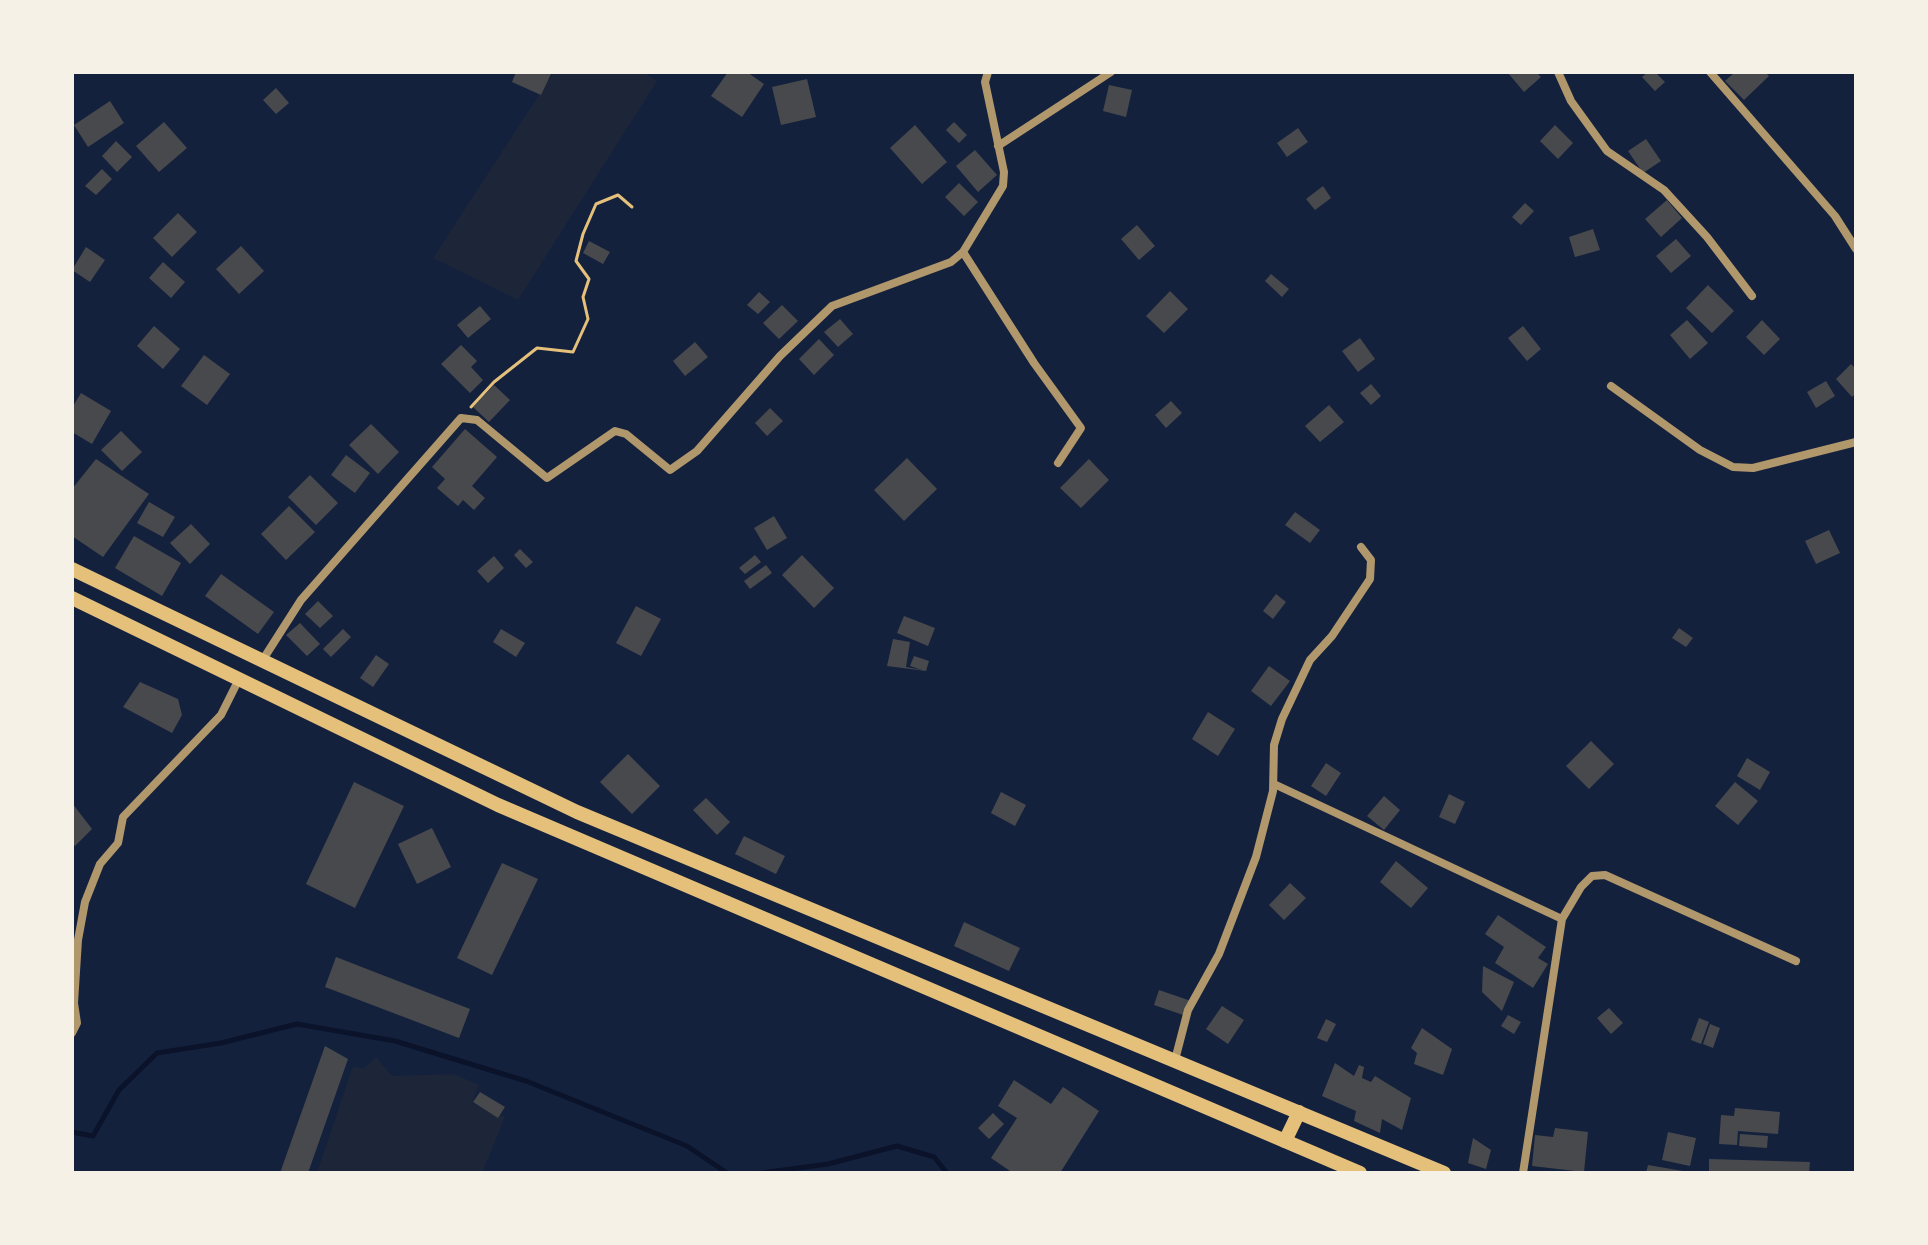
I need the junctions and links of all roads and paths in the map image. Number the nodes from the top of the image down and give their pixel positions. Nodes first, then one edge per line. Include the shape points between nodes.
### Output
1 (988, 72) edge
2 (1111, 72) edge
3 (1558, 72) edge
4 (1710, 72) edge
5 (998, 146) junction
6 (632, 207) dead end
7 (1856, 249) edge
8 (963, 252) junction
9 (1752, 296) dead end
10 (1611, 386) dead end
11 (461, 418) junction
12 (1856, 442) edge
13 (1058, 463) dead end
14 (1361, 547) dead end
15 (72, 569) edge
16 (72, 598) edge
17 (261, 662) junction
18 (239, 679) junction
19 (1274, 784) junction
20 (1562, 919) junction
21 (1796, 961) dead end
22 (72, 1033) edge
23 (1175, 1060) junction
24 (1299, 1112) junction
25 (1285, 1141) junction
26 (1360, 1173) edge
27 (1444, 1173) edge
28 (1523, 1173) edge

1 - 5 street via 985,82
2 - 5 street
3 - 9 street via 1571,101 1607,151 1664,190
4 - 7 street via 1835,216
5 - 8 street via 1003,186
6 - 11 path via 618,195 596,204 583,234 576,261 589,279 583,297 588,319 573,352 537,348 494,382
8 - 11 street via 951,262 832,306 697,451 670,470 615,431 547,478 477,420
8 - 13 street via 1081,428
10 - 12 street via 1700,450 1733,467 1753,468
11 - 17 street via 301,600
14 - 19 street via 1371,560 1370,579 1310,660 1282,719 1274,745
15 - 17 main road
16 - 18 main road
17 - 23 main road via 577,812
18 - 22 street via 221,715 123,817 118,843 100,864 78,940 77,1023
18 - 25 main road via 498,805
19 - 20 street
19 - 23 street via 1256,857 1219,954 1188,1010
20 - 21 street via 1581,887 1592,876 1605,875
20 - 28 street
23 - 24 main road
24 - 25 main road
24 - 27 main road
25 - 26 main road

